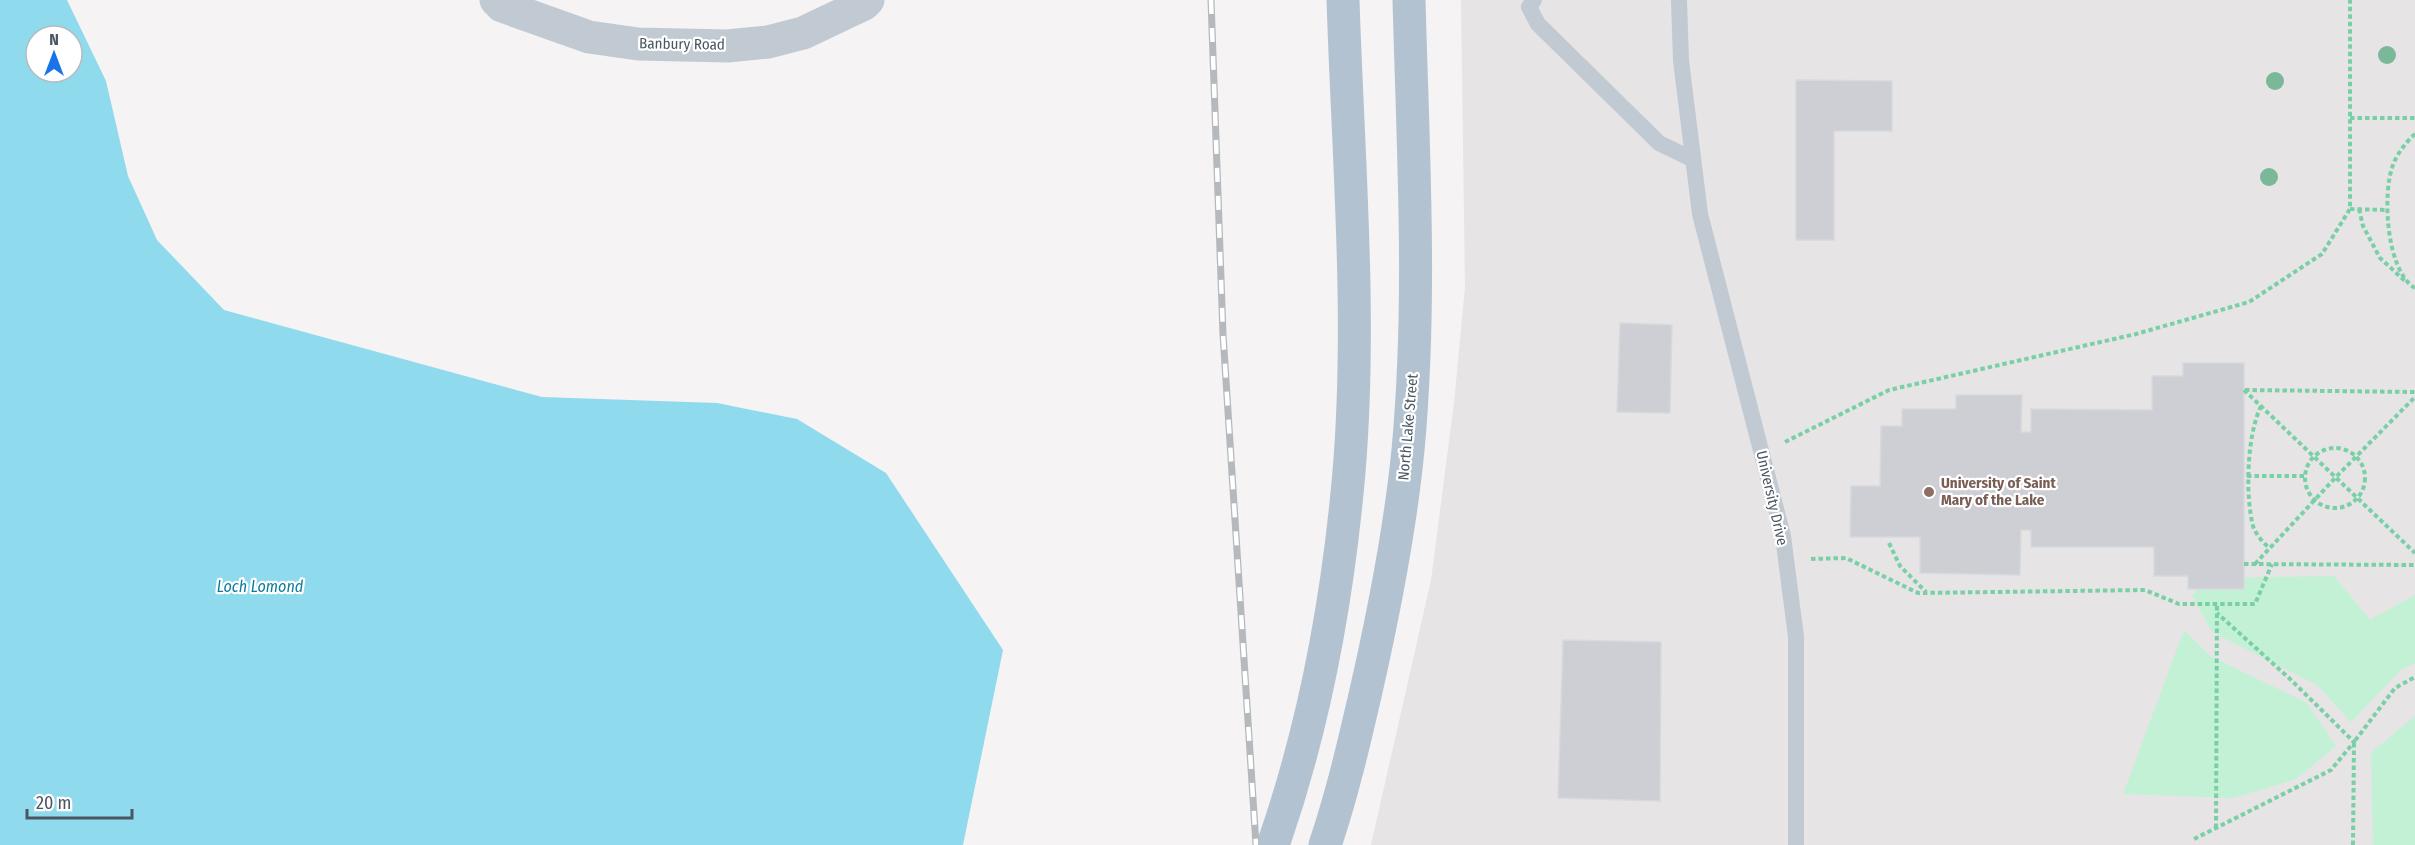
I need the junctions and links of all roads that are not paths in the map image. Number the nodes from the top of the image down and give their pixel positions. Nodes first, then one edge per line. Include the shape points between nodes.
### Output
1 (495, 0) edge
2 (868, 0) edge
3 (1343, 0) edge
4 (1409, 0) edge
5 (1534, 0) edge
6 (1679, 0) edge
7 (1692, 159) junction
8 (1273, 845) edge
9 (1325, 845) edge
10 (1796, 845) edge

1 - 2 street, Banbury Road via 502,6 589,37 638,44 727,46 803,33
3 - 8 main road via 1353,311 1349,471 1322,666
4 - 9 main road, North Lake Street via 1416,241 1408,450 1382,623
5 - 7 lane via 1529,7 1538,24 1659,143
6 - 7 lane, University Drive
7 - 10 lane, University Drive via 1700,214 1783,536 1796,637

